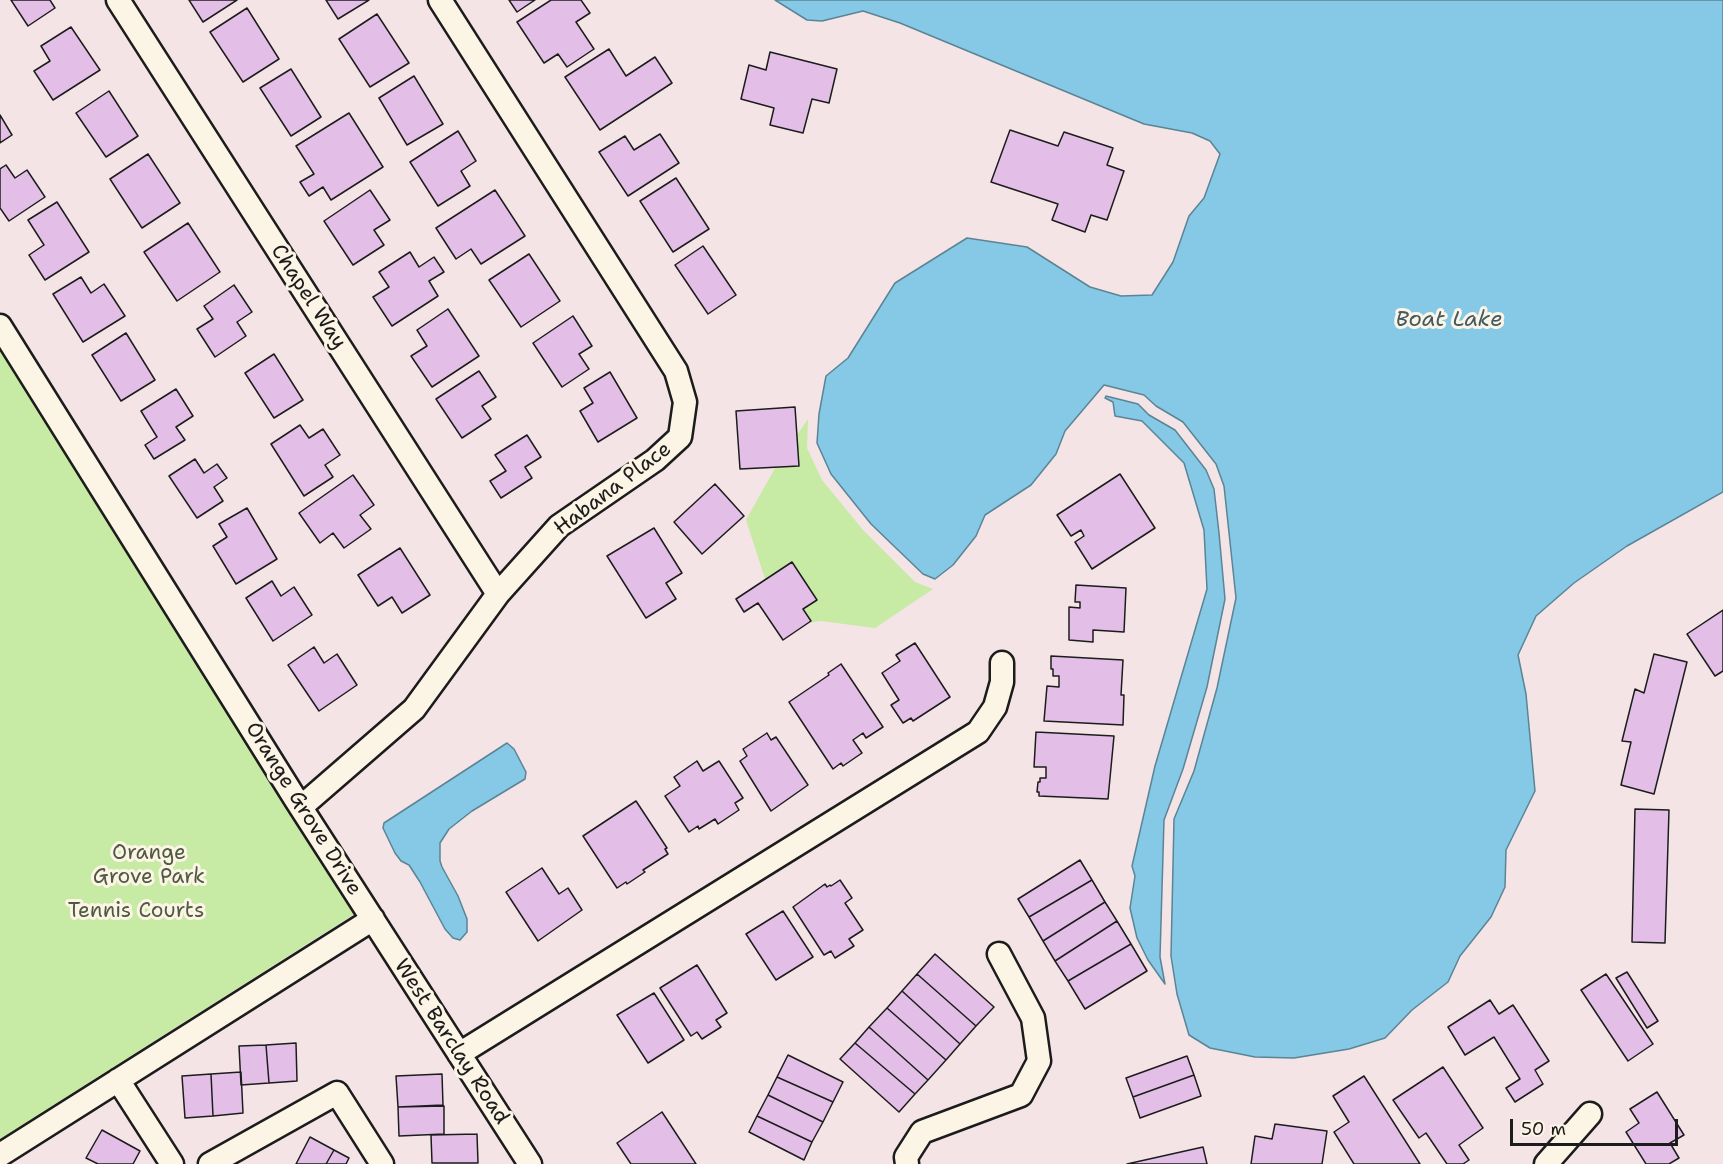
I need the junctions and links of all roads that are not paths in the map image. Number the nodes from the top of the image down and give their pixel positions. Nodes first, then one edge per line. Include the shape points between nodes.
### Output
1 (117, 0) edge
2 (440, 0) edge
3 (0, 326) edge
4 (498, 594) junction
5 (1002, 663) dead end
6 (301, 807) junction
7 (373, 919) junction
8 (999, 954) dead end
9 (459, 1054) junction
10 (118, 1080) junction
11 (1590, 1114) dead end
12 (0, 1155) edge
13 (172, 1164) edge
14 (210, 1164) edge
15 (382, 1164) edge
16 (530, 1164) edge
17 (907, 1164) edge
18 (1546, 1164) edge

1 - 4 street, Chapel Way
2 - 4 street, Habana Place via 676,371 685,402 680,437 655,460 559,526
3 - 6 street, Orange Grove Drive
4 - 6 street, Habana Place via 414,709
5 - 9 street via 1002,682 995,706 978,732
6 - 7 street, Orange Grove Drive
7 - 9 street, West Barclay Road
7 - 10 street, Orange Grove Drive
8 - 17 street via 1033,1018 1039,1061 1021,1095 922,1132 906,1157
9 - 16 street, West Barclay Road
10 - 12 street, Orange Grove Drive
10 - 13 street
11 - 18 street
14 - 15 street via 337,1093

